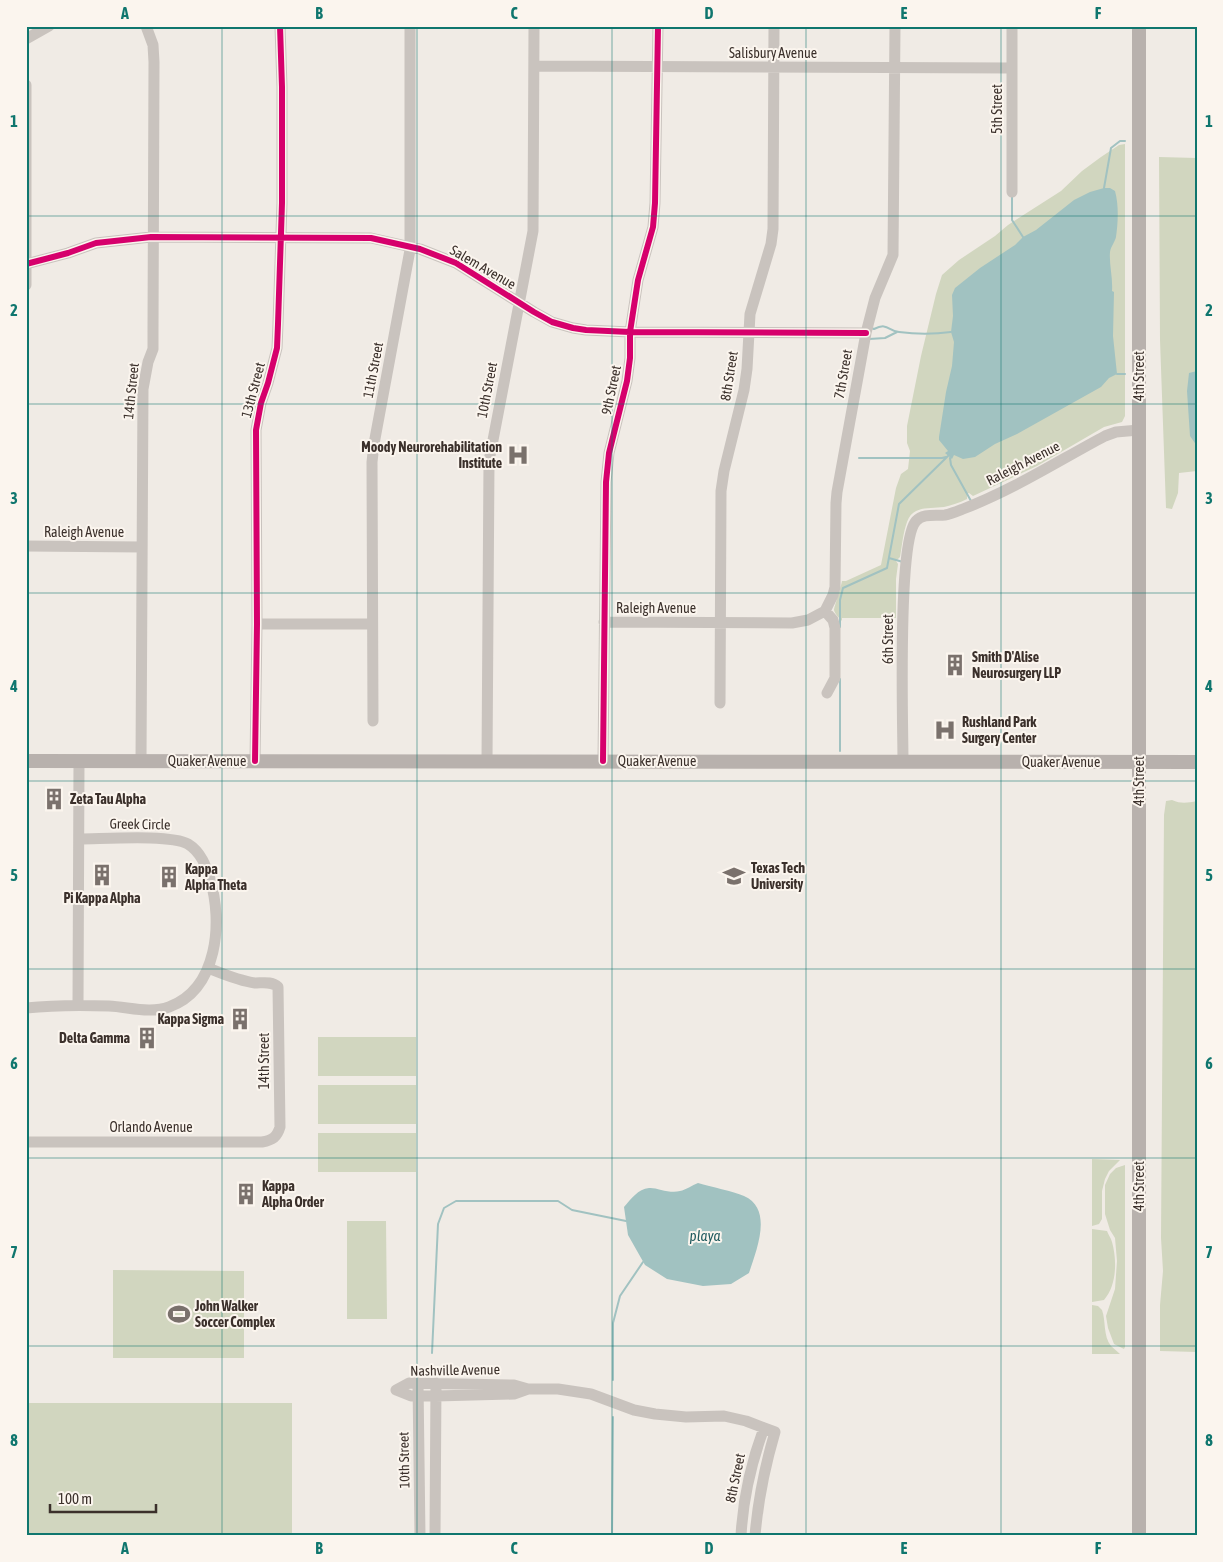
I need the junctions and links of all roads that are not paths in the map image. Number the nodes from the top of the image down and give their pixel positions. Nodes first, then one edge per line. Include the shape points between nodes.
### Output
1 (49, 26) edge
2 (146, 26) edge
3 (280, 26) edge
4 (410, 26) edge
5 (534, 26) edge
6 (658, 26) edge
7 (774, 26) edge
8 (895, 26) edge
9 (1012, 26) edge
10 (1139, 26) edge
11 (26, 39) edge
12 (534, 66) junction
13 (657, 67) junction
14 (774, 68) junction
15 (894, 68) junction
16 (1011, 68) junction
17 (26, 85) edge
18 (1012, 192) dead end
19 (153, 237) junction
20 (281, 238) junction
21 (410, 246) junction
22 (26, 264) edge
23 (26, 285) edge
24 (519, 302) junction
25 (630, 332) junction
26 (749, 332) junction
27 (866, 333) junction
28 (1139, 430) junction
29 (919, 519) joint
30 (26, 546) edge
31 (142, 547) junction
32 (824, 611) junction
33 (604, 622) junction
34 (720, 623) junction
35 (257, 624) junction
36 (372, 624) junction
37 (827, 694) dead end
38 (720, 703) dead end
39 (372, 721) dead end
40 (26, 761) edge
41 (79, 761) junction
42 (141, 761) junction
43 (255, 761) junction
44 (487, 761) junction
45 (604, 761) junction
46 (904, 762) junction
47 (1139, 762) junction
48 (1197, 762) edge
49 (80, 839) junction
50 (208, 968) junction
51 (78, 1005) junction
52 (26, 1008) edge
53 (274, 1138) joint
54 (26, 1142) edge
55 (418, 1383) junction
56 (436, 1383) junction
57 (528, 1389) junction
58 (418, 1396) junction
59 (436, 1396) junction
60 (769, 1430) junction
61 (420, 1536) edge
62 (435, 1536) edge
63 (741, 1536) edge
64 (755, 1536) edge
65 (1139, 1536) edge

1 - 11 street
2 - 19 street, 14th Street via 153,45 154,62
3 - 20 street, 13th Street
4 - 21 street, 11th Street
5 - 12 street, 10th Street
6 - 13 street, 9th Street
7 - 14 street, 8th Street
8 - 15 street, 7th Street
9 - 16 street, 5th Street
10 - 28 main road, 4th Street
12 - 13 street, Salisbury Avenue
12 - 24 street, 10th Street via 533,231
13 - 14 street, Salisbury Avenue
13 - 25 street, 9th Street via 653,227 638,280
14 - 15 street, Salisbury Avenue
14 - 26 street, 8th Street via 773,229 750,314
15 - 16 street, Salisbury Avenue
15 - 27 street, 7th Street via 893,255 875,298
16 - 18 street, 5th Street
17 - 22 street
19 - 20 street, Salem Avenue
19 - 22 street, Salem Avenue via 96,243
19 - 31 street, 14th Street via 153,349 143,389
20 - 21 street, Salem Avenue via 371,238
20 - 35 street, 13th Street via 277,348 256,430
21 - 24 street, Salem Avenue via 456,263
21 - 36 street, 11th Street via 373,456
22 - 23 street
24 - 25 street, Salem Avenue via 552,322 572,328
24 - 44 street, 10th Street via 489,461
25 - 26 street, Salem Avenue
25 - 33 street, 9th Street via 627,380 606,472
26 - 27 street, Salem Avenue
26 - 34 street, 8th Street via 744,390 721,491
27 - 32 street, 7th Street via 836,498 835,587
28 - 29 street, Raleigh Avenue via 1105,436 1037,475 964,509
28 - 47 main road, 4th Street
29 - 46 street, 6th Street via 911,533 904,577
30 - 31 street, Raleigh Avenue
31 - 42 street, 14th Street
32 - 34 street, Raleigh Avenue via 808,620 792,623
32 - 37 street via 833,620 835,628 835,678
33 - 34 street, Raleigh Avenue
33 - 45 street, 9th Street
34 - 38 street, 8th Street
35 - 36 street
35 - 43 street, 13th Street
36 - 39 street, 11th Street
40 - 41 main road, Quaker Avenue
41 - 42 main road, Quaker Avenue
41 - 49 street
42 - 43 main road, Quaker Avenue
43 - 44 main road, Quaker Avenue
44 - 45 main road, Quaker Avenue
45 - 46 main road, Quaker Avenue
46 - 47 main road, Quaker Avenue
47 - 48 main road, Quaker Avenue
47 - 65 main road, 4th Street
49 - 50 street, Greek Circle via 167,838 187,843 196,850 207,870 216,909 216,931
49 - 51 street
50 - 51 street, Greek Circle via 193,992 169,1007 151,1010
50 - 53 street, 14th Street via 243,980 275,984 279,990 280,1127
51 - 52 street, Greek Circle
53 - 54 street, Orlando Avenue via 262,1142
55 - 56 street, Nashville Avenue
55 - 58 street, 10th Street
55 - 58 street, Nashville Avenue via 409,1383 396,1390
56 - 57 street, Nashville Avenue via 514,1385
56 - 59 street
57 - 59 street, Nashville Avenue via 514,1394
57 - 60 street, Nashville Avenue via 592,1394 654,1414 724,1416
58 - 59 street, Nashville Avenue
58 - 61 street, 10th Street
59 - 62 street
60 - 63 street, 8th Street via 747,1484
60 - 64 street, 8th Street

